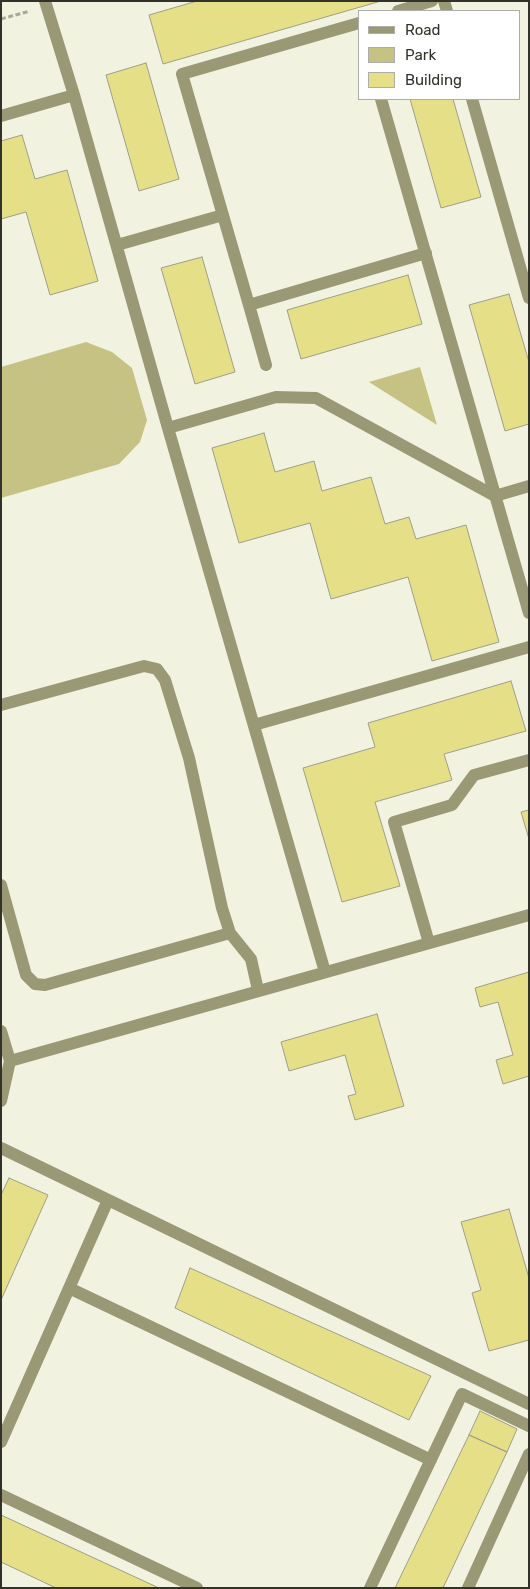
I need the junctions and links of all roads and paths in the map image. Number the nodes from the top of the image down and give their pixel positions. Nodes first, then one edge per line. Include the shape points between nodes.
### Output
1 (45, 1) edge
2 (432, 1) edge
3 (410, 4) edge
4 (358, 22) edge
5 (74, 95) junction
6 (381, 100) edge
7 (472, 100) edge
8 (1, 116) edge
9 (223, 214) junction
10 (117, 245) junction
11 (426, 254) junction
12 (529, 298) edge
13 (249, 304) junction
14 (266, 364) dead end
15 (168, 428) junction
16 (529, 486) edge
17 (495, 496) junction
18 (526, 593) edge
19 (529, 614) edge
20 (529, 646) edge
21 (1, 706) edge
22 (254, 725) junction
23 (529, 760) edge
24 (1, 885) edge
25 (529, 915) edge
26 (230, 933) junction
27 (429, 943) junction
28 (325, 972) junction
29 (258, 990) junction
30 (1, 1031) edge
31 (10, 1061) junction
32 (1, 1101) edge
33 (1, 1148) edge
34 (108, 1200) junction
35 (69, 1288) junction
36 (529, 1404) edge
37 (529, 1426) edge
38 (1, 1442) edge
39 (529, 1454) edge
40 (431, 1460) junction
41 (1, 1495) edge
42 (197, 1588) edge
43 (370, 1588) edge
44 (468, 1588) edge

1 - 5 lane
2 - 3 lane
4 - 9 lane via 182,74
5 - 8 lane
5 - 10 lane
6 - 11 lane
7 - 12 lane
9 - 10 lane
9 - 13 lane
10 - 15 lane
11 - 13 lane
11 - 17 lane
13 - 14 lane
15 - 17 lane via 276,397 316,398
15 - 22 lane
16 - 17 lane
17 - 18 lane
18 - 19 lane
20 - 22 lane
21 - 26 lane via 144,666 157,669 165,680 189,758
22 - 28 lane
23 - 27 lane via 474,775 452,805 394,822
24 - 26 lane via 26,975 34,984 46,986
25 - 27 lane
26 - 29 lane via 251,960
27 - 28 lane
28 - 29 lane
29 - 31 lane
30 - 31 lane
31 - 32 lane
33 - 34 lane
34 - 35 lane
34 - 36 lane
35 - 38 lane
35 - 40 lane
37 - 40 lane via 462,1394
39 - 44 lane
40 - 43 lane
41 - 42 lane

